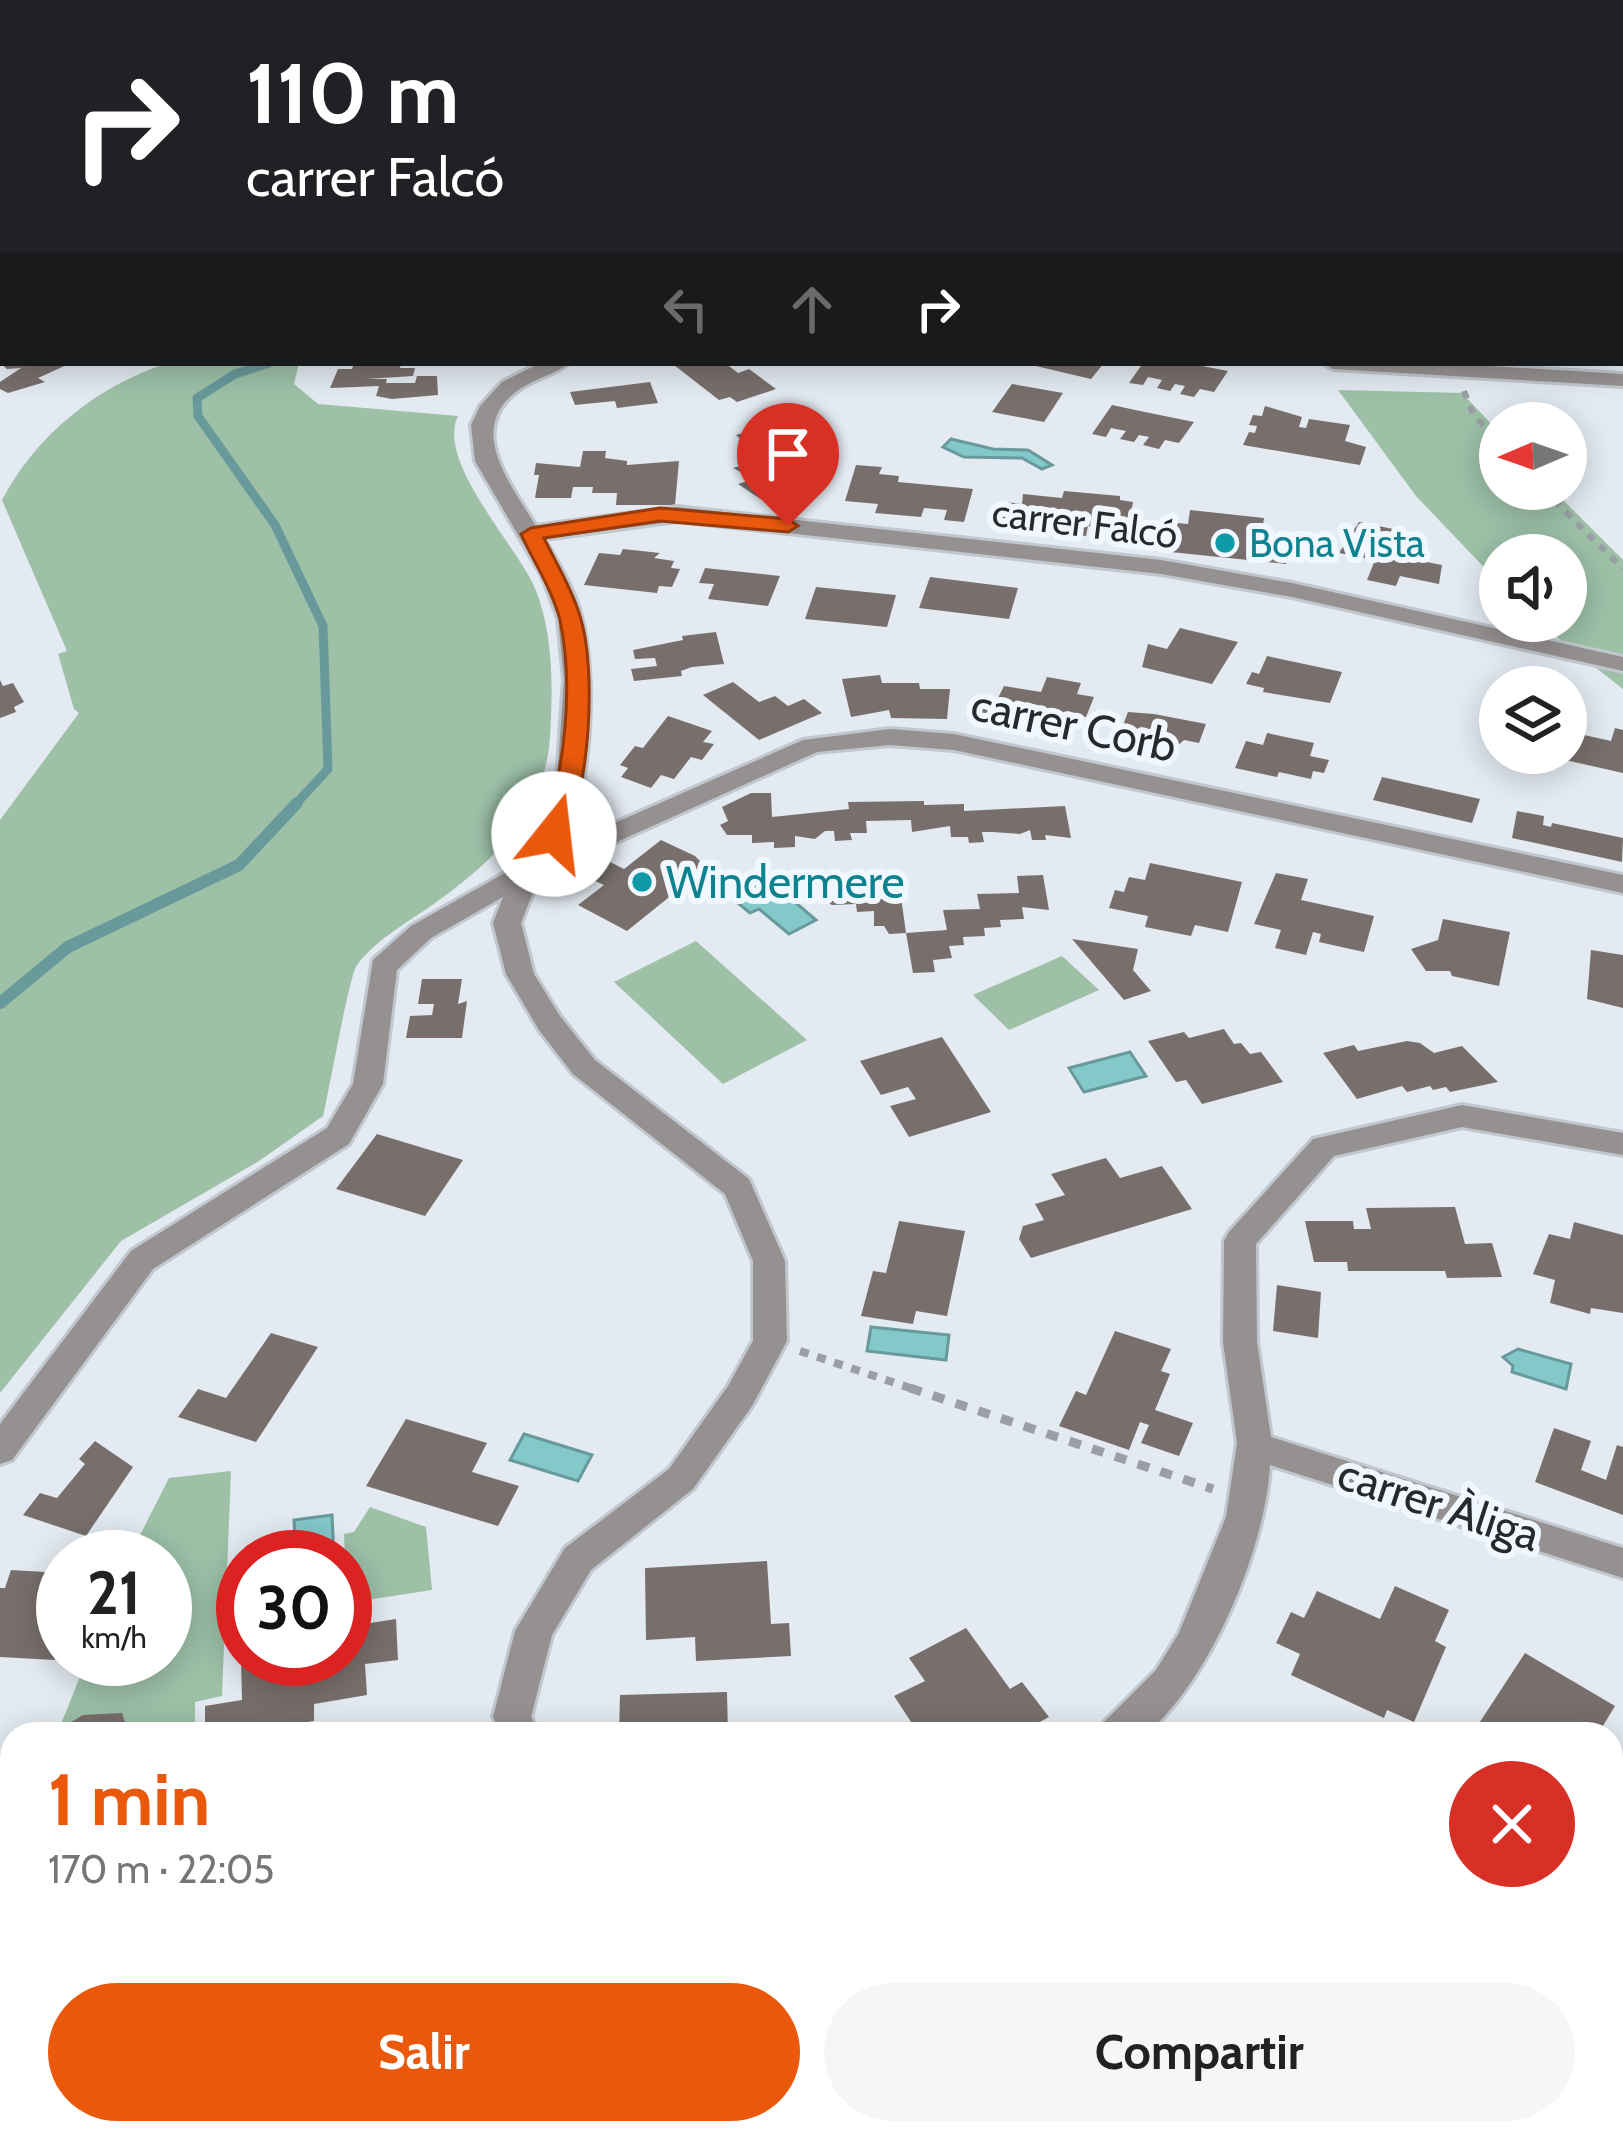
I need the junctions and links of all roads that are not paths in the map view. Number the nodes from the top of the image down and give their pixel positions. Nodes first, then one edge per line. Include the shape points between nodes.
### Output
1 (552, 366) edge
2 (1382, 366) edge
3 (1500, 367) edge
4 (1623, 380) edge
5 (531, 534) junction
6 (1623, 664) edge
7 (526, 872) junction
8 (1623, 884) edge
9 (1623, 1144) edge
10 (1255, 1446) junction
11 (0, 1450) edge
12 (1623, 1563) edge
13 (514, 1722) edge
14 (1136, 1722) edge

1 - 5 street via 520,380 480,421 485,461
2 - 3 street
3 - 4 street
5 - 6 street, carrer Falcó via 677,514 1161,567
5 - 7 street via 570,618 576,680 569,794 554,834
7 - 8 street, carrer Corb via 812,745 890,737 954,742
7 - 11 street, carrer Corb via 421,932 382,967 368,1084 338,1136 142,1260
7 - 13 street via 507,923 520,974 584,1067 739,1187 770,1261 770,1341 681,1479 578,1559 534,1631
9 - 10 street via 1462,1116 1324,1147 1240,1241 1240,1344
10 - 12 street, carrer Àliga
10 - 14 street via 1202,1635

